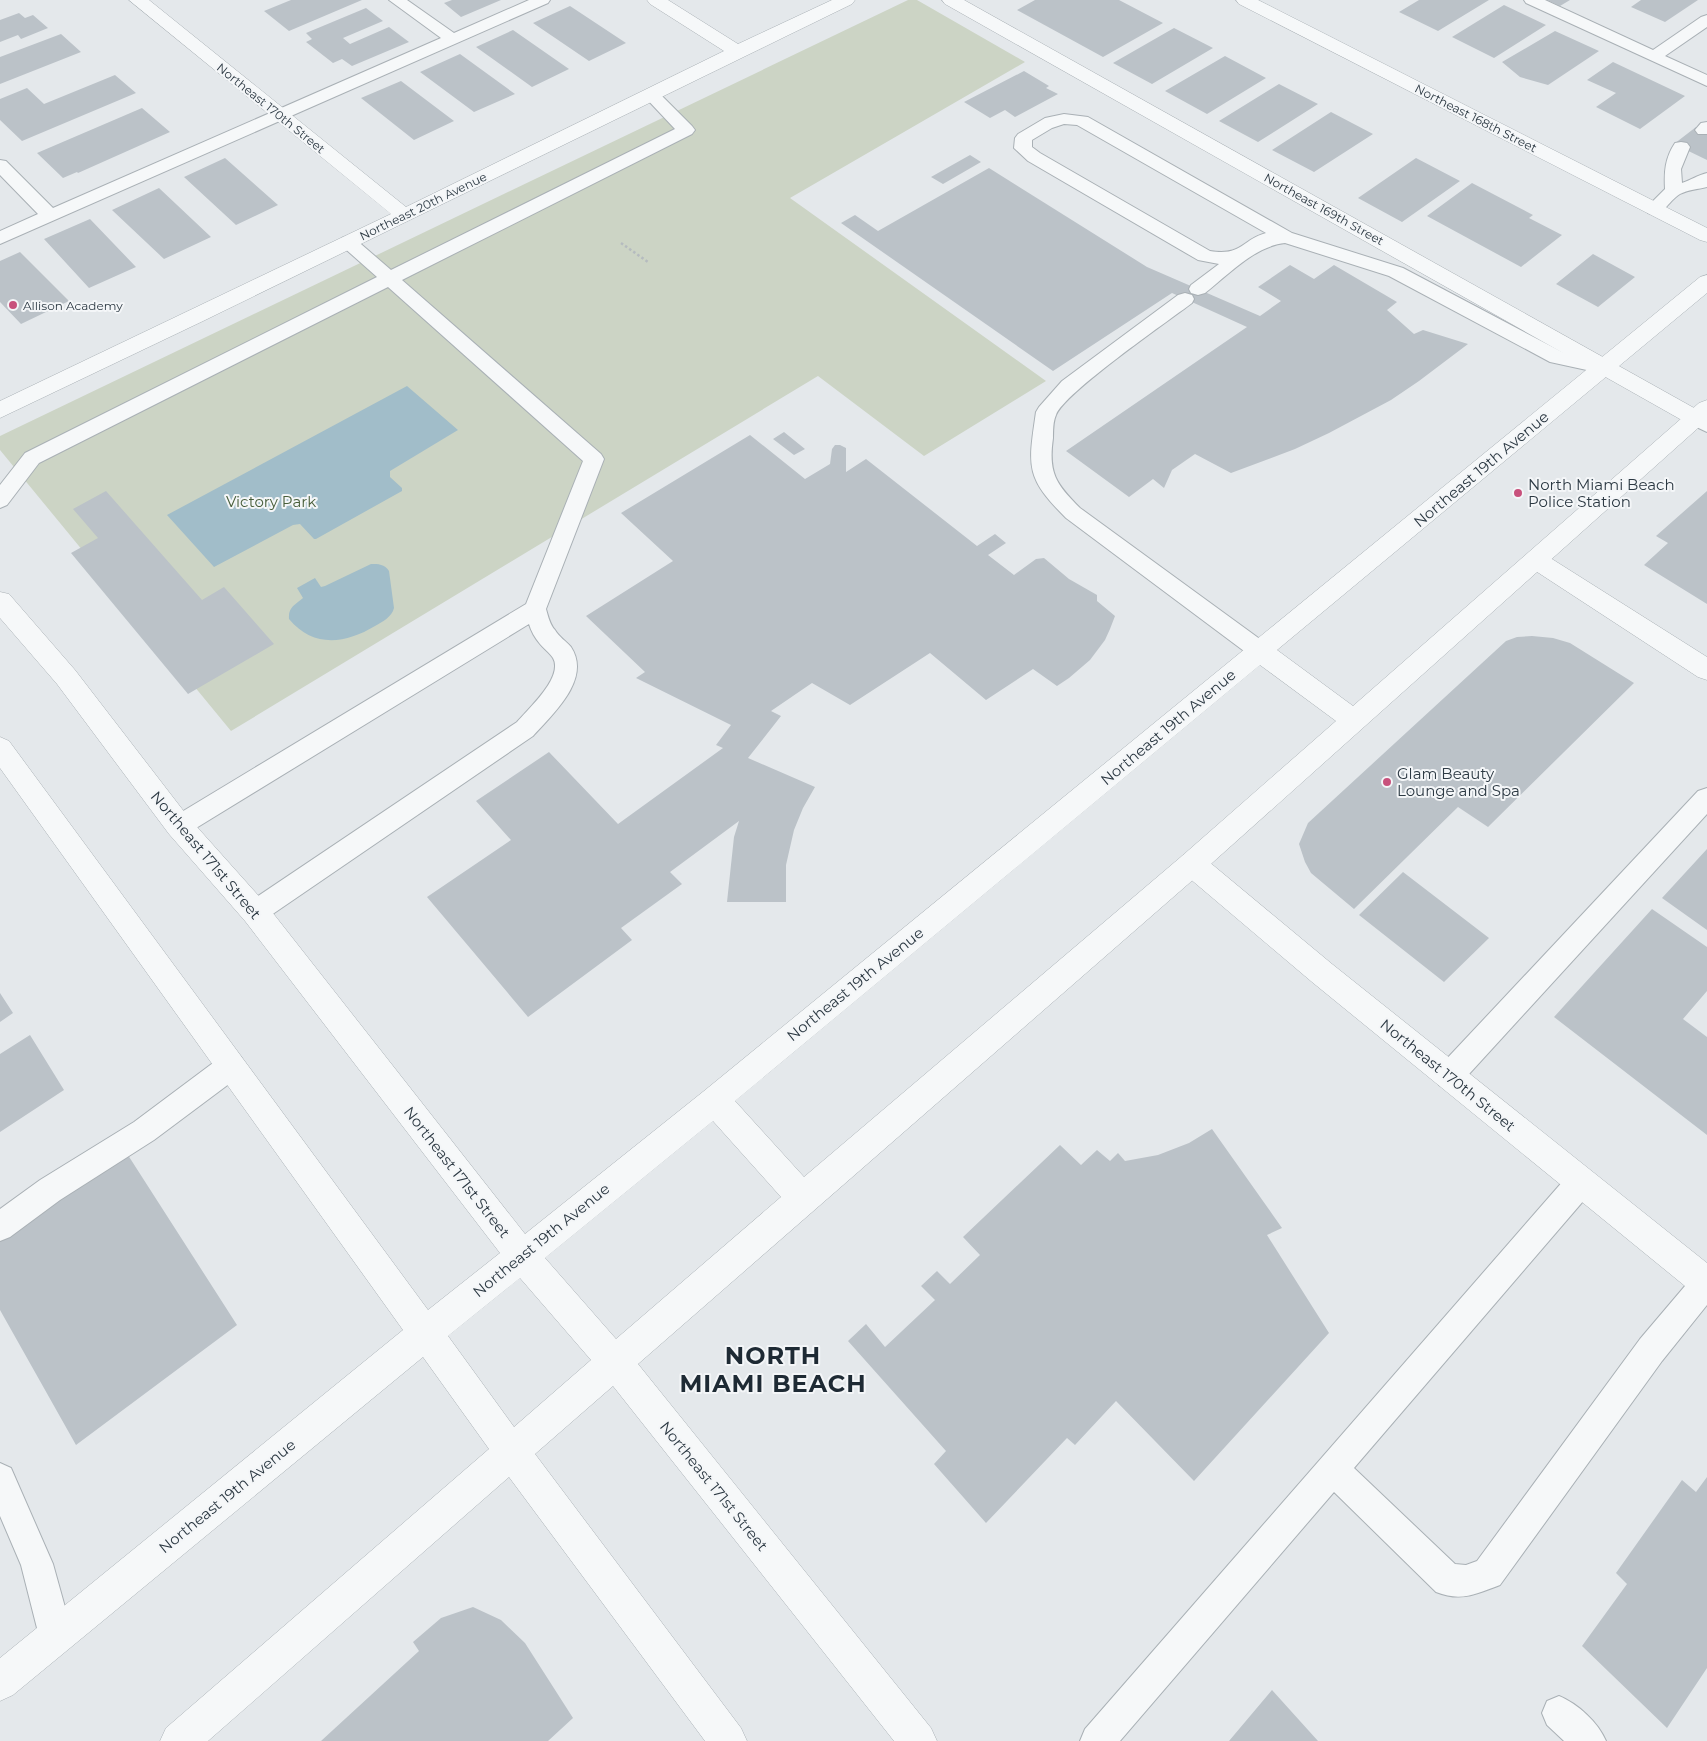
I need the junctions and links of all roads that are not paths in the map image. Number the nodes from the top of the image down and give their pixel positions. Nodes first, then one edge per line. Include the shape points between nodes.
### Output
1 (138, 0) edge
2 (397, 0) edge
3 (542, 0) edge
4 (656, 0) edge
5 (846, 0) edge
6 (951, 0) edge
7 (1245, 0) edge
8 (1532, 0) edge
9 (1707, 20) edge
10 (453, 39) junction
11 (736, 51) junction
12 (1654, 56) junction
13 (1707, 81) edge
14 (651, 95) junction
15 (280, 116) junction
16 (1681, 147) dead end
17 (0, 165) edge
18 (1707, 178) edge
19 (1674, 190) junction
20 (1654, 209) junction
21 (404, 215) junction
22 (50, 216) junction
23 (1286, 236) junction
24 (1707, 236) edge
25 (0, 238) edge
26 (348, 242) junction
27 (1243, 254) junction
28 (388, 278) junction
29 (1707, 282) edge
30 (1605, 367) junction
31 (0, 410) edge
32 (1703, 417) edge
33 (0, 500) edge
34 (1536, 560) junction
35 (0, 601) edge
36 (534, 609) junction
37 (1260, 651) junction
38 (1707, 670) edge
39 (1354, 721) junction
40 (0, 748) edge
41 (1707, 798) edge
42 (179, 826) junction
43 (1192, 864) junction
44 (255, 912) junction
45 (231, 1066) junction
46 (1450, 1076) junction
47 (715, 1101) junction
48 (1581, 1182) junction
49 (802, 1198) junction
50 (0, 1227) edge
51 (522, 1256) junction
52 (1707, 1284) edge
53 (426, 1333) junction
54 (615, 1362) junction
55 (511, 1451) junction
56 (1333, 1469) junction
57 (0, 1479) edge
58 (56, 1636) junction
59 (0, 1682) edge
60 (1559, 1713) dead end
61 (179, 1741) edge
62 (728, 1741) edge
63 (918, 1741) edge
64 (1097, 1741) edge
65 (1589, 1741) edge

1 - 15 street, Northeast 170th Street
2 - 10 lane
3 - 10 lane
4 - 11 street
5 - 11 street, Northeast 20th Avenue
6 - 30 street, Northeast 169th Street
7 - 20 street, Northeast 168th Street
8 - 12 lane
9 - 12 lane
10 - 15 lane
11 - 14 street, Northeast 20th Avenue
12 - 13 lane
14 - 21 street, Northeast 20th Avenue
14 - 28 lane via 686,130
15 - 21 street, Northeast 170th Street
15 - 22 lane
16 - 19 lane via 1672,169
17 - 22 lane
18 - 19 lane via 1701,183
19 - 20 lane
20 - 24 street, Northeast 168th Street
21 - 26 street, Northeast 20th Avenue
22 - 25 lane
23 - 27 lane via 1267,239
23 - 27 lane via 1082,121 1056,119 1024,138 1023,148 1034,157 1205,256 1225,258
23 - 30 lane via 1396,272 1557,357
26 - 28 lane
26 - 31 street, Northeast 20th Avenue
27 - 37 lane via 1068,386 1046,412 1041,470 1052,492 1073,513
28 - 33 lane via 32,458
28 - 36 lane via 594,459
29 - 30 street, Northeast 19th Avenue
30 - 32 street, Northeast 169th Street
30 - 37 street, Northeast 19th Avenue
32 - 34 street
34 - 38 street
34 - 39 street
35 - 42 street, Northeast 171st Street via 66,677
36 - 42 lane
36 - 44 lane via 546,636 565,656 568,665 564,679 548,704 524,729
37 - 39 street
37 - 47 street, Northeast 19th Avenue
39 - 43 street
40 - 45 street
41 - 46 lane
42 - 44 street, Northeast 171st Street
43 - 46 street, Northeast 170th Street
43 - 49 street
44 - 51 street, Northeast 171st Street
45 - 50 lane via 144,1131 50,1190
45 - 53 street
46 - 48 street, Northeast 170th Street
47 - 49 street
47 - 51 street, Northeast 19th Avenue
48 - 52 street, Northeast 170th Street
48 - 56 lane
49 - 54 street
51 - 53 street, Northeast 19th Avenue
51 - 54 street, Northeast 171st Street
52 - 56 lane via 1651,1350 1488,1573 1466,1581 1448,1580
53 - 55 street
53 - 58 street, Northeast 19th Avenue
54 - 55 street
54 - 63 street, Northeast 171st Street
55 - 61 street
55 - 62 street
56 - 64 lane
57 - 58 lane via 37,1564
58 - 59 street, Northeast 19th Avenue
60 - 65 lane

